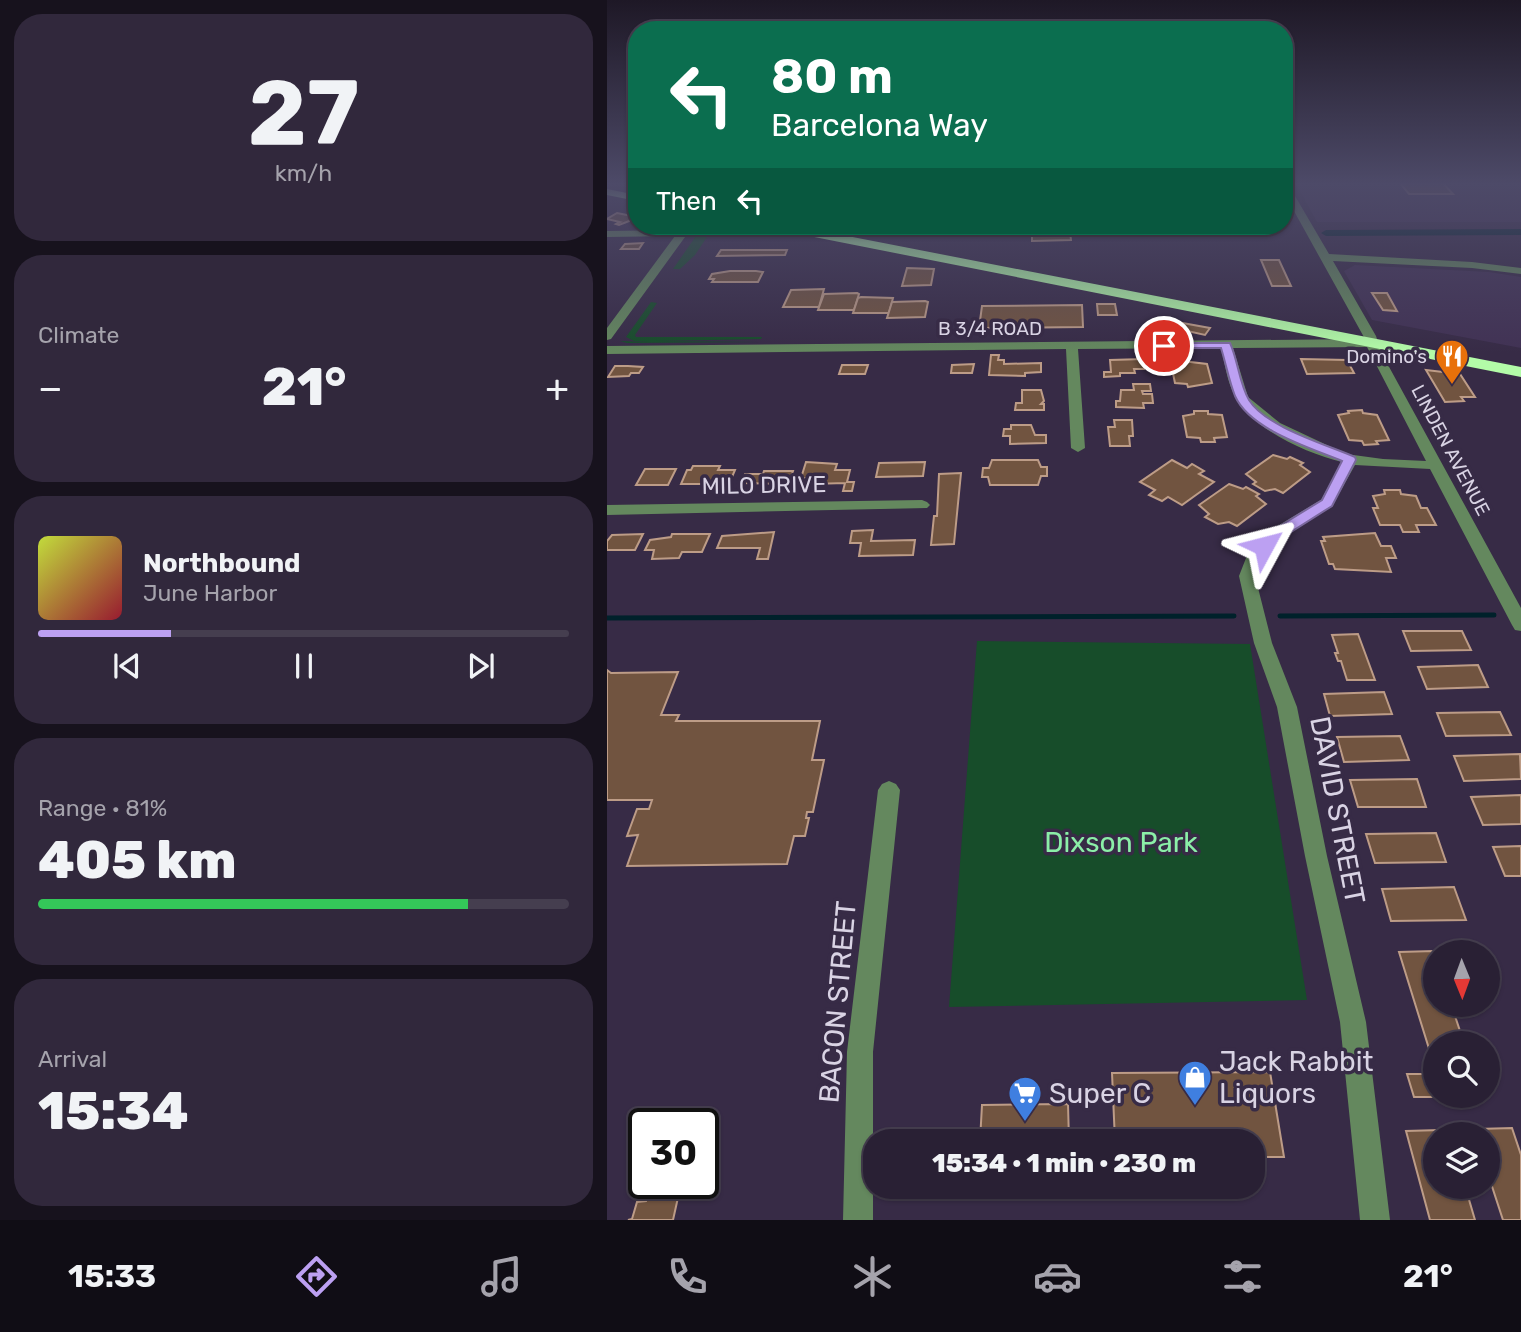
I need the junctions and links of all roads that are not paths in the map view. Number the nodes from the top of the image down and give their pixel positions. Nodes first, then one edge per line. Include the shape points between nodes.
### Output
1 (678, 239) edge
2 (848, 239) edge
3 (891, 239) edge
4 (1314, 239) edge
5 (1324, 257) junction
6 (1521, 271) edge
7 (607, 336) edge
8 (1370, 336) junction
9 (1226, 345) junction
10 (1072, 347) junction
11 (607, 350) edge
12 (1521, 359) edge
13 (1521, 372) edge
14 (1078, 448) dead end
15 (1350, 460) junction
16 (1434, 465) junction
17 (922, 505) dead end
18 (607, 510) edge
19 (1521, 625) edge
20 (889, 790) dead end
21 (858, 1220) edge
22 (1375, 1220) edge

1 - 7 street
2 - 8 highway
3 - 8 highway
4 - 5 street, LINDEN AVENUE
5 - 6 street
5 - 8 street, LINDEN AVENUE
8 - 9 street, B 3/4 ROAD
8 - 12 highway
8 - 13 highway
8 - 16 street, LINDEN AVENUE
9 - 10 street, B 3/4 ROAD
9 - 15 street via 1250,410 1276,428
10 - 11 street, B 3/4 ROAD
10 - 14 street
15 - 16 street
15 - 22 street, DAVID STREET via 1327,503 1275,535 1254,557 1247,576 1263,643 1287,707 1353,1022
16 - 19 street, LINDEN AVENUE
17 - 18 street, MILO DRIVE
20 - 21 street, BACON STREET via 860,1052

